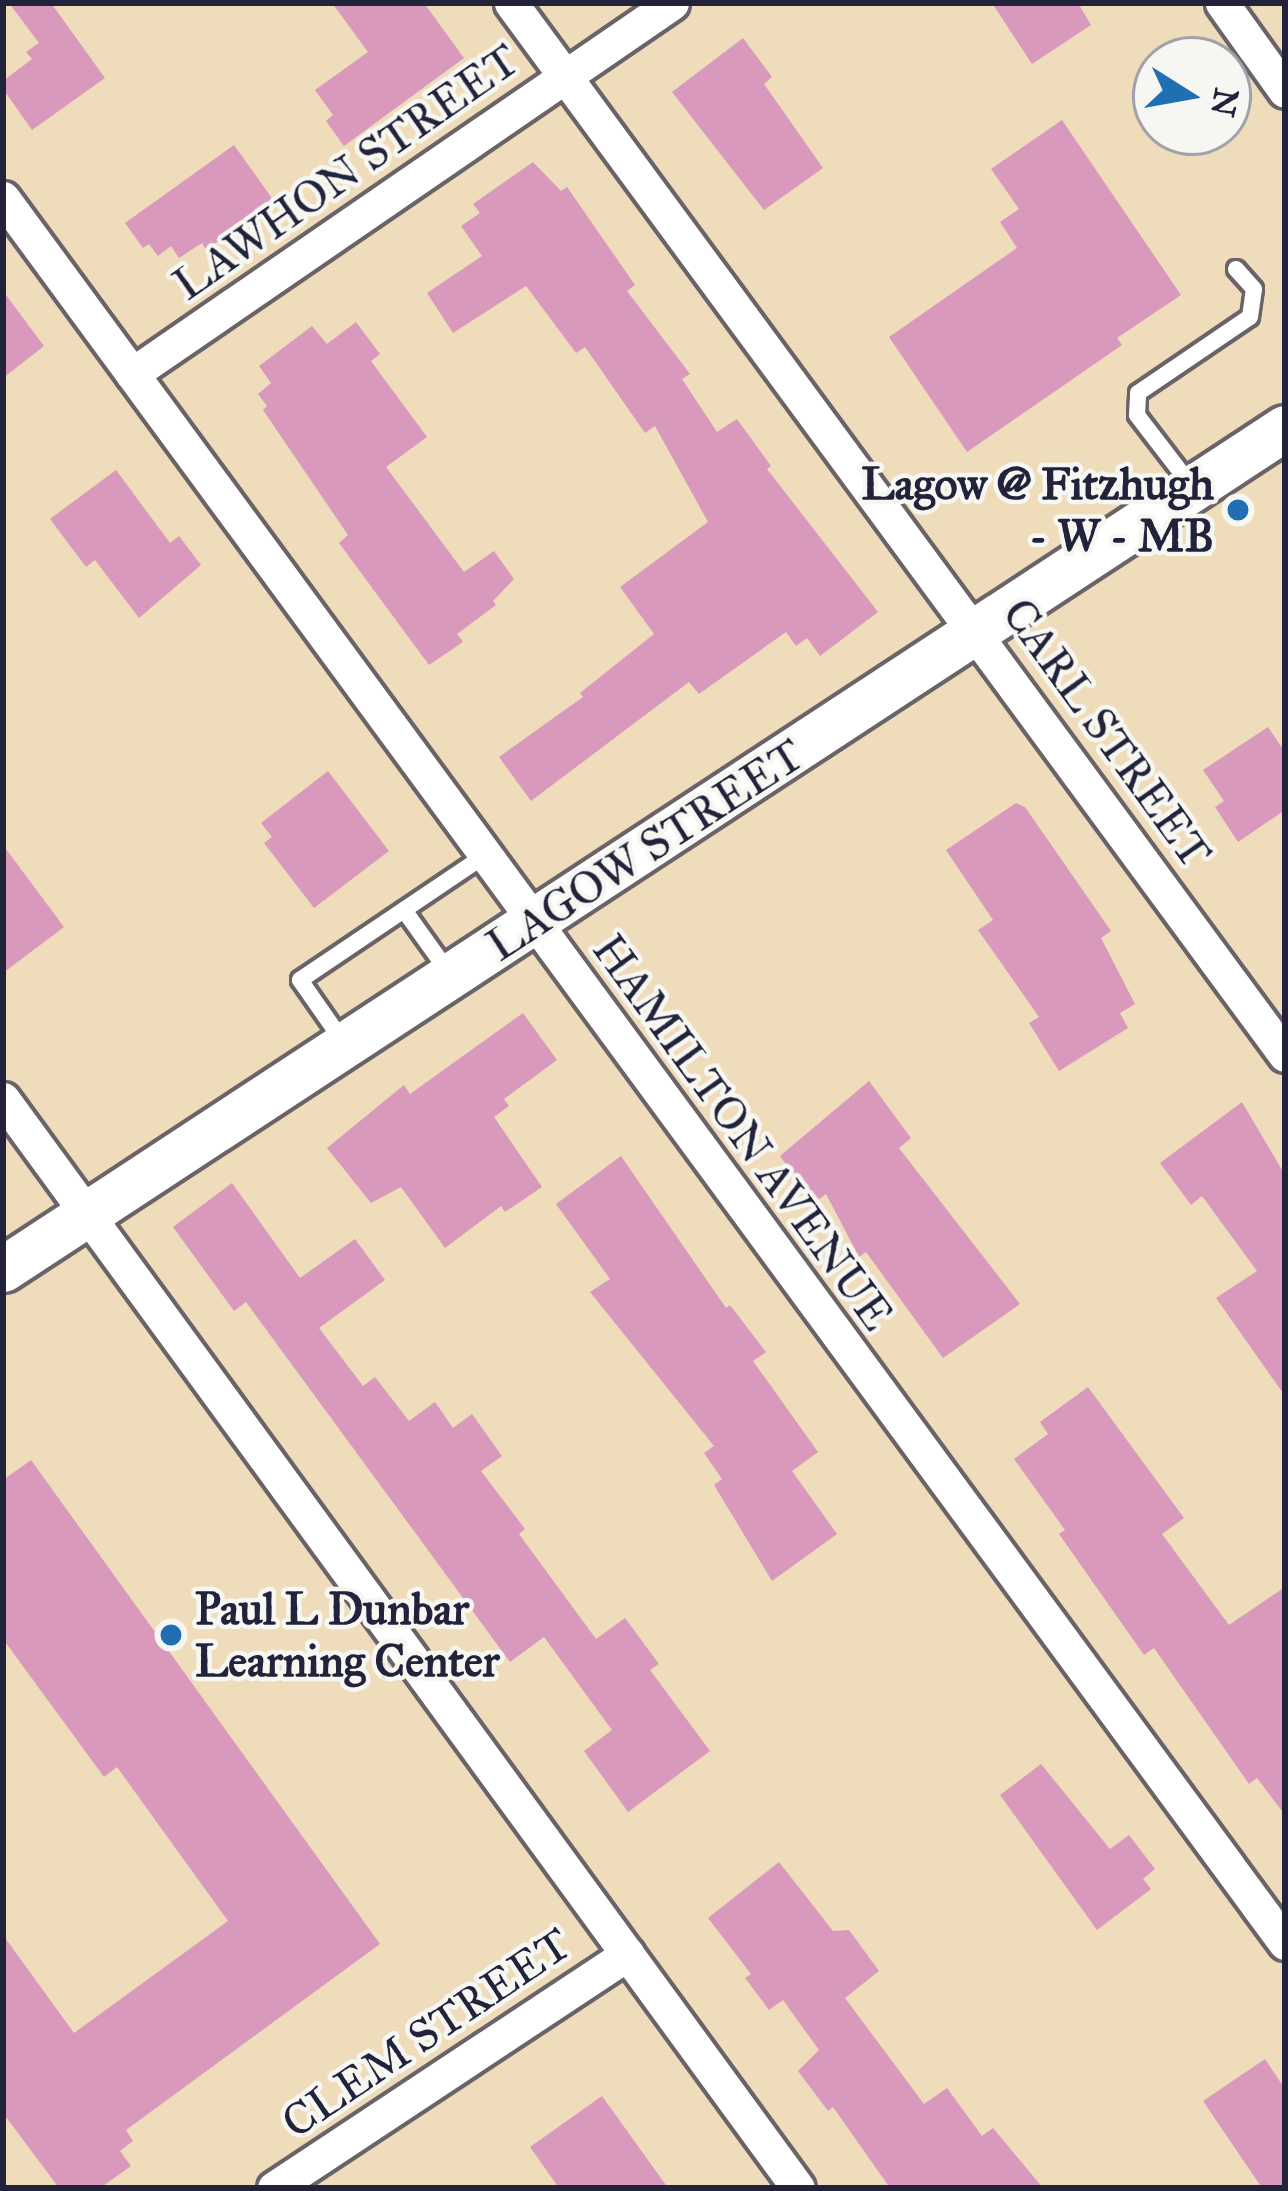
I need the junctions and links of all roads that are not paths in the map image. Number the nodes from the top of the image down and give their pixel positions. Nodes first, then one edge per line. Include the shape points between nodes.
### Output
1 (511, 3) edge
2 (671, 3) edge
3 (1222, 3) edge
4 (564, 76) junction
5 (1285, 91) edge
6 (3, 198) edge
7 (1236, 269) dead end
8 (132, 374) junction
9 (1285, 428) edge
10 (1194, 488) junction
11 (977, 632) junction
12 (484, 856) junction
13 (404, 910) junction
14 (532, 923) junction
15 (451, 976) junction
16 (345, 1046) junction
17 (1285, 1055) edge
18 (3, 1099) edge
19 (87, 1214) junction
20 (3, 1269) edge
21 (1285, 1943) edge
22 (627, 1954) junction
23 (274, 2188) edge
24 (798, 2188) edge

1 - 4 street, CARL STREET
2 - 4 street, LAWHON STREET
3 - 5 street
4 - 8 street, LAWHON STREET
4 - 11 street, CARL STREET
6 - 8 street, HAMILTON AVENUE
7 - 10 lane via 1254,289 1250,317 1138,393 1137,415
8 - 12 street, HAMILTON AVENUE
9 - 10 street, LAGOW STREET
10 - 11 street, LAGOW STREET
11 - 14 street, LAGOW STREET
11 - 17 street, CARL STREET
12 - 13 lane
12 - 14 street, HAMILTON AVENUE
13 - 15 lane
13 - 16 lane via 300,980
14 - 15 street, LAGOW STREET
14 - 21 street, HAMILTON AVENUE
15 - 16 street, LAGOW STREET
16 - 19 street, LAGOW STREET
18 - 19 street
19 - 20 street, LAGOW STREET
19 - 22 street
22 - 23 street, CLEM STREET
22 - 24 street

